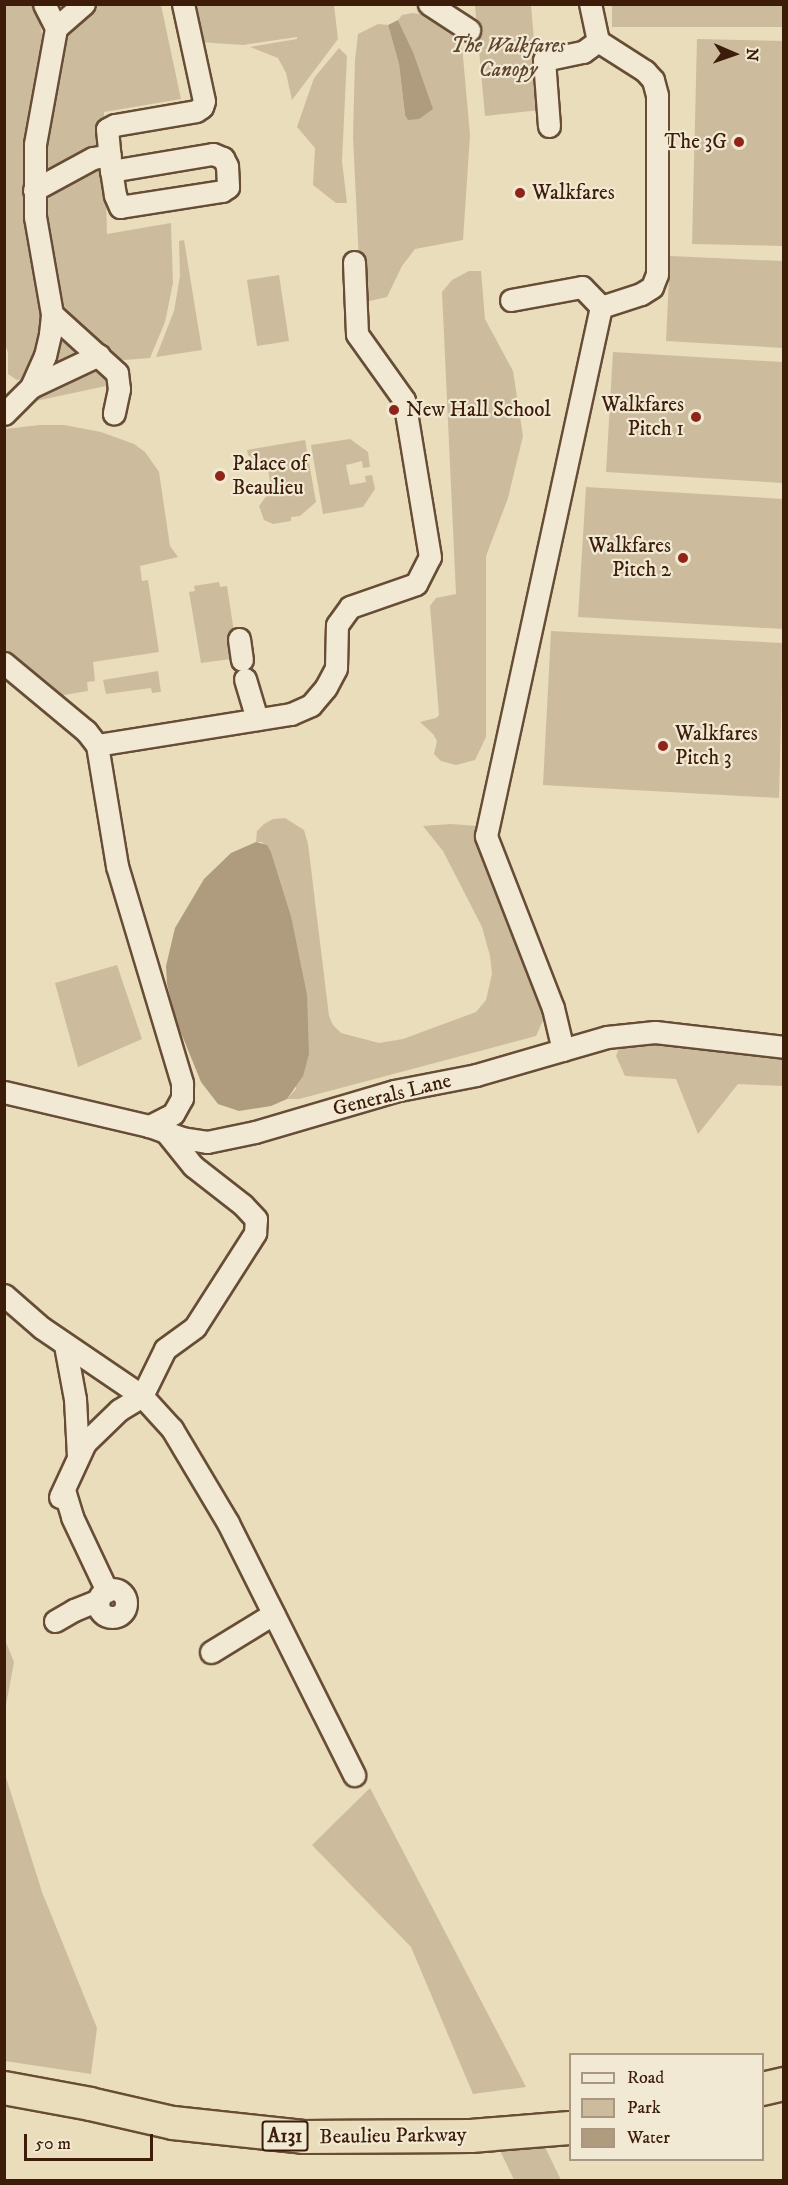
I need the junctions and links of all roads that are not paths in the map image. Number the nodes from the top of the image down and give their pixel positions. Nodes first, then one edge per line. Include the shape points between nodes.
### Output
1 (44, 4) edge
2 (84, 4) edge
3 (183, 4) edge
4 (429, 4) edge
5 (590, 4) edge
6 (57, 28) junction
7 (469, 30) dead end
8 (598, 41) junction
9 (549, 126) dead end
10 (111, 163) junction
11 (34, 190) junction
12 (354, 262) dead end
13 (511, 300) dead end
14 (601, 307) junction
15 (52, 314) junction
16 (99, 356) junction
17 (31, 387) junction
18 (114, 413) dead end
19 (4, 414) edge
20 (242, 660) dead end
21 (4, 663) edge
22 (257, 719) junction
23 (97, 744) junction
24 (783, 1047) edge
25 (563, 1050) junction
26 (4, 1092) edge
27 (157, 1128) junction
28 (4, 1295) edge
29 (65, 1344) junction
30 (142, 1396) junction
31 (75, 1399) junction
32 (103, 1424) junction
33 (78, 1456) junction
34 (273, 1614) junction
35 (55, 1621) dead end
36 (211, 1652) dead end
37 (354, 1775) dead end
38 (783, 2084) edge
39 (4, 2088) edge
40 (764, 2089) edge
41 (569, 2128) edge

1 - 6 street
2 - 6 street
3 - 10 street via 203,92 202,107 107,129
4 - 7 street
5 - 8 street
6 - 11 street via 35,144
8 - 9 street via 582,52 544,60
8 - 14 street via 653,80 659,126 657,274 652,287 641,294
10 - 10 street via 213,154 223,158 228,187 120,207
10 - 11 street via 93,158
11 - 15 street via 37,233
12 - 22 street via 357,334 404,400 430,557 416,584 350,607 337,625 336,668 311,705 291,714
13 - 14 street via 582,287
14 - 25 street via 486,836 553,1008
15 - 16 street
15 - 17 street via 45,356
16 - 17 street
16 - 18 street via 117,373 119,389
17 - 19 street
20 - 22 street
21 - 23 street
22 - 23 street
23 - 27 street via 117,866 182,1083 182,1098 173,1114
24 - 25 street, Generals Lane via 655,1032 607,1037
25 - 27 street, Generals Lane via 207,1142
26 - 27 street, Generals Lane
27 - 30 street via 193,1166 256,1219 255,1233 195,1328 165,1349
28 - 29 street
29 - 30 street
29 - 31 street
30 - 32 street
30 - 34 street via 172,1429 228,1522
31 - 32 street
31 - 33 street
32 - 33 street
33 - 35 street via 62,1493 103,1595
34 - 36 street
34 - 37 street
38 - 40 highway
39 - 41 highway, Beaulieu Parkway / A131 via 173,2123 303,2137 471,2136

